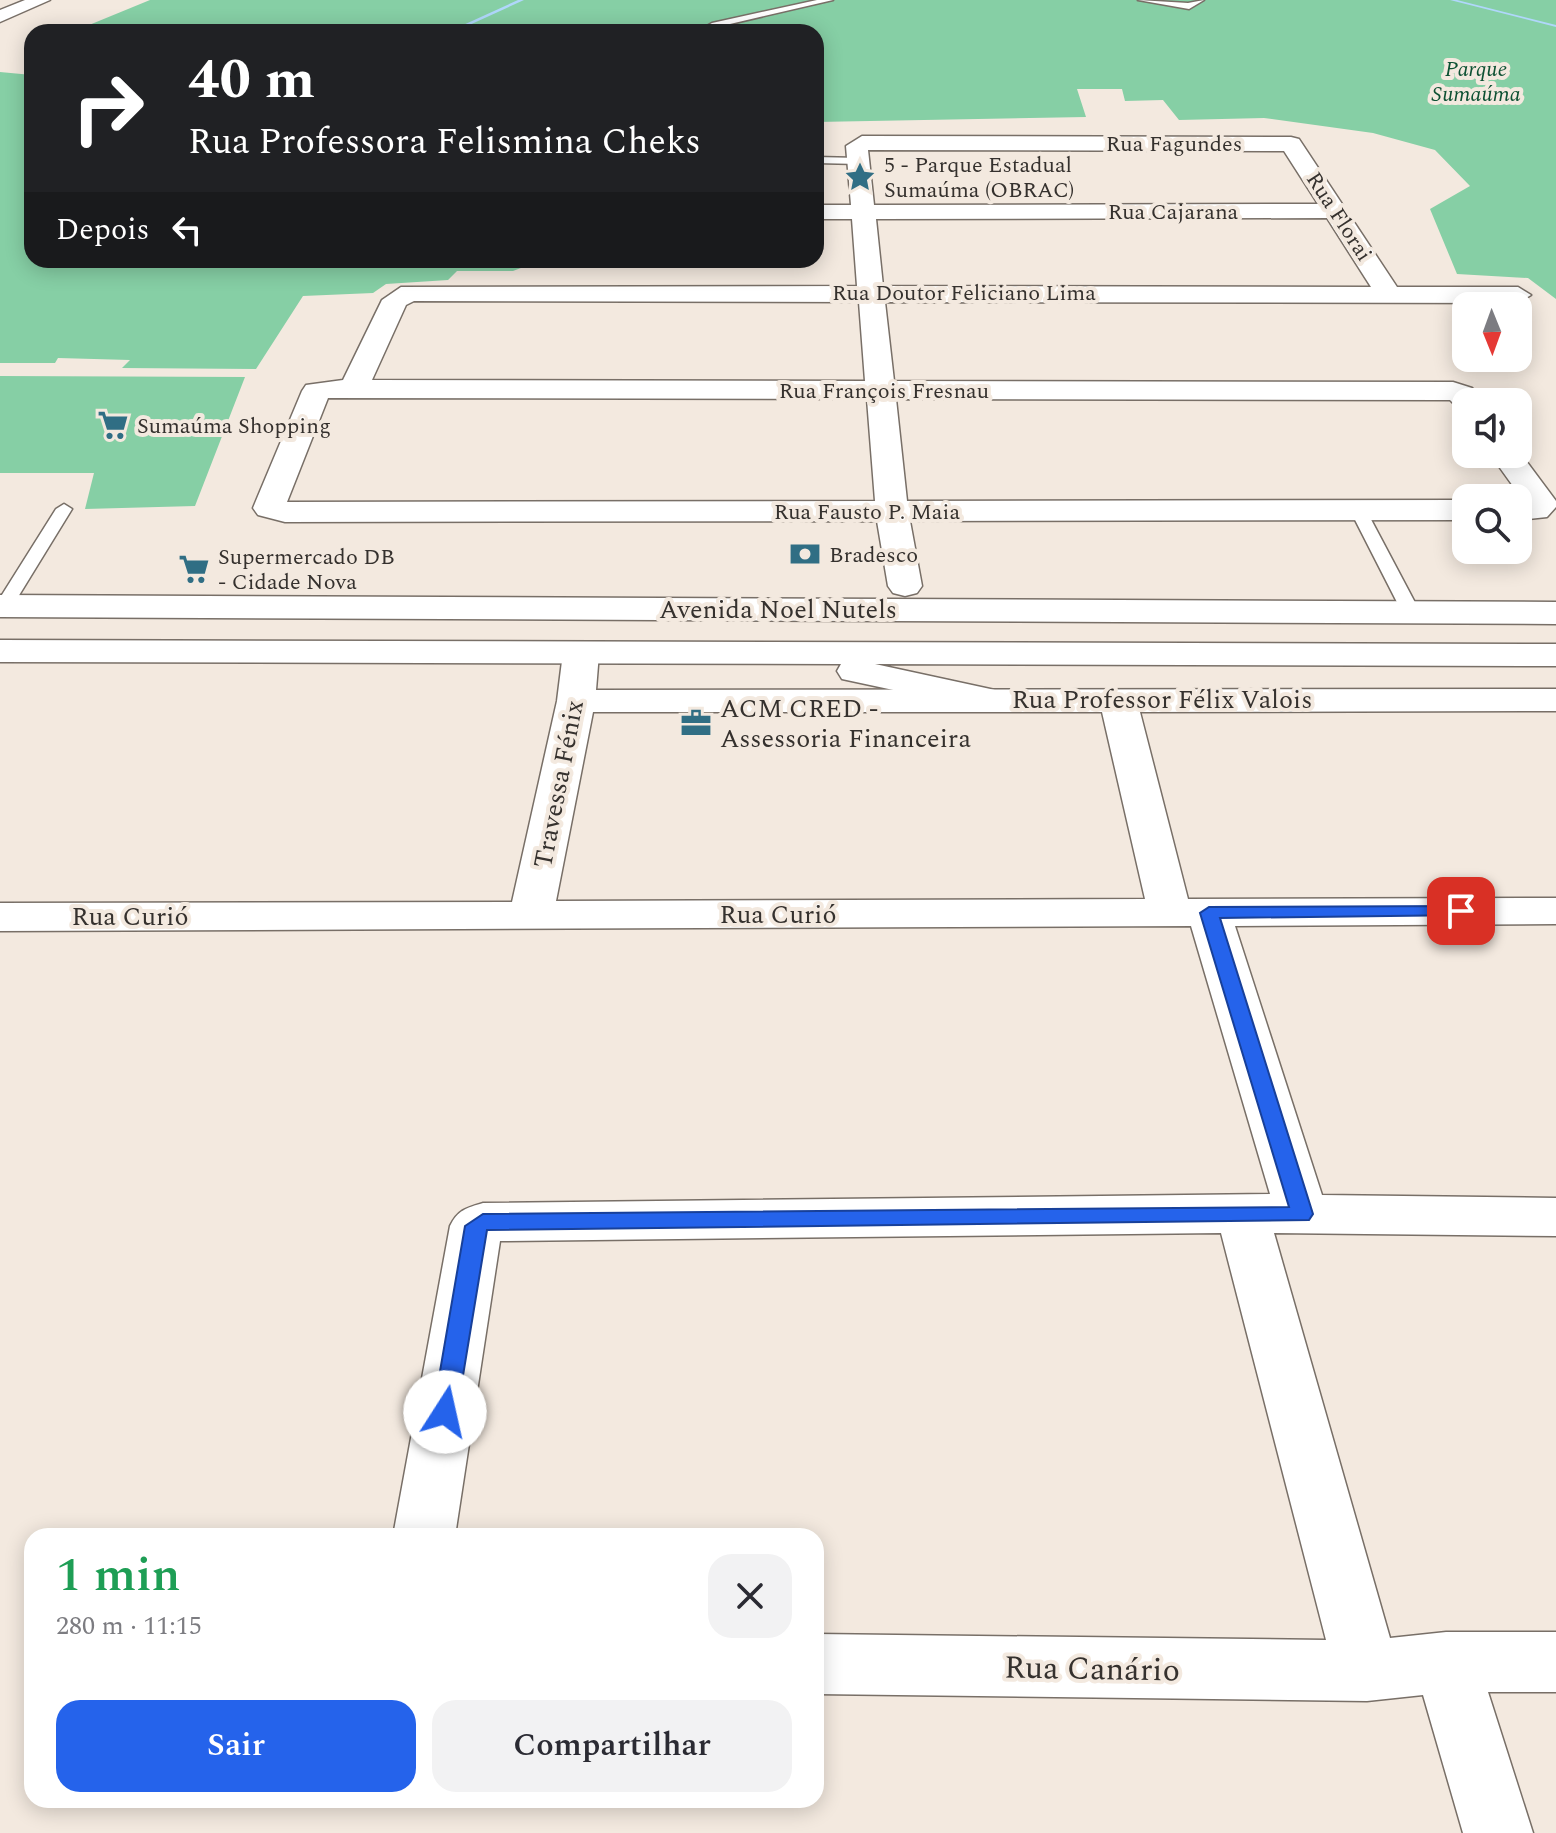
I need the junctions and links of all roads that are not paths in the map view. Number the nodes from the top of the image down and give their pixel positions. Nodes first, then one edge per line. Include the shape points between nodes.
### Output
1 (41, 0) edge
2 (829, 0) edge
3 (1142, 0) edge
4 (1200, 0) edge
5 (0, 17) edge
6 (720, 24) edge
7 (1286, 143) joint
8 (864, 152) junction
9 (824, 159) edge
10 (1338, 211) junction
11 (824, 212) edge
12 (863, 212) junction
13 (871, 291) junction
14 (1389, 294) junction
15 (1452, 294) edge
16 (353, 390) junction
17 (882, 390) junction
18 (1452, 396) edge
19 (1532, 490) edge
20 (269, 508) joint
21 (1532, 508) edge
22 (64, 509) dead end
23 (1358, 510) junction
24 (1452, 510) edge
25 (892, 511) junction
26 (905, 586) junction
27 (2, 606) edge
28 (837, 609) junction
29 (1077, 611) junction
30 (1411, 612) junction
31 (1556, 613) edge
32 (0, 651) edge
33 (581, 653) junction
34 (1556, 655) edge
35 (851, 662) junction
36 (982, 698) junction
37 (1118, 698) junction
38 (789, 699) junction
39 (1556, 700) edge
40 (576, 701) junction
41 (1556, 911) edge
42 (1190, 913) junction
43 (531, 916) junction
44 (0, 917) edge
45 (1242, 1213) junction
46 (1302, 1214) junction
47 (1556, 1217) edge
48 (425, 1528) edge
49 (1446, 1662) junction
50 (1556, 1662) edge
51 (824, 1664) edge
52 (1367, 1671) junction
53 (1498, 1833) edge

1 - 5 street
2 - 6 lane
3 - 4 lane via 1189,6
7 - 8 street, Rua Fagundes
7 - 10 street, Rua Florai via 1294,145
8 - 9 lane
8 - 12 street
10 - 12 street, Rua Cajarana
10 - 14 street, Rua Florai
11 - 12 street, Rua Cajarana
12 - 13 street
13 - 14 street, Rua Doutor Feliciano Lima
13 - 16 street, Rua Doutor Feliciano Lima via 410,293 395,300
13 - 17 street
14 - 15 street, Rua Doutor Feliciano Lima
16 - 17 street, Rua François Fresnau
16 - 20 street, Rua François Fresnau via 316,391
17 - 18 street, Rua François Fresnau
17 - 25 street
19 - 21 street via 1542,504
20 - 25 street, Rua Fausto P. Maia
22 - 27 lane
23 - 24 street, Rua Fausto P. Maia
23 - 25 street, Rua Fausto P. Maia
23 - 30 lane
25 - 26 street
26 - 28 street via 859,594
26 - 29 street
27 - 28 street, Avenida Noel Nutels
28 - 29 street, Avenida Noel Nutels
28 - 35 street via 838,632
29 - 30 street, Avenida Noel Nutels
30 - 31 street, Avenida Noel Nutels
32 - 33 street, Avenida Noel Nutels
33 - 35 street, Avenida Noel Nutels via 779,653
33 - 40 street, Travessa Fénix
34 - 35 street, Avenida Noel Nutels
35 - 36 street
35 - 38 street
36 - 37 street, Rua Professor Félix Valois
36 - 38 street, Rua Professor Félix Valois
37 - 39 street, Rua Professor Félix Valois
37 - 42 street
38 - 40 street, Rua Professor Félix Valois
40 - 43 street, Travessa Fénix
41 - 42 street, Rua Curió
42 - 43 street, Rua Curió
42 - 46 street
43 - 44 street, Rua Curió
45 - 46 street
45 - 48 street via 496,1220 476,1226
45 - 52 street
46 - 47 street
49 - 50 street, Rua Canário
49 - 52 street, Rua Canário
49 - 53 street
51 - 52 street, Rua Canário

